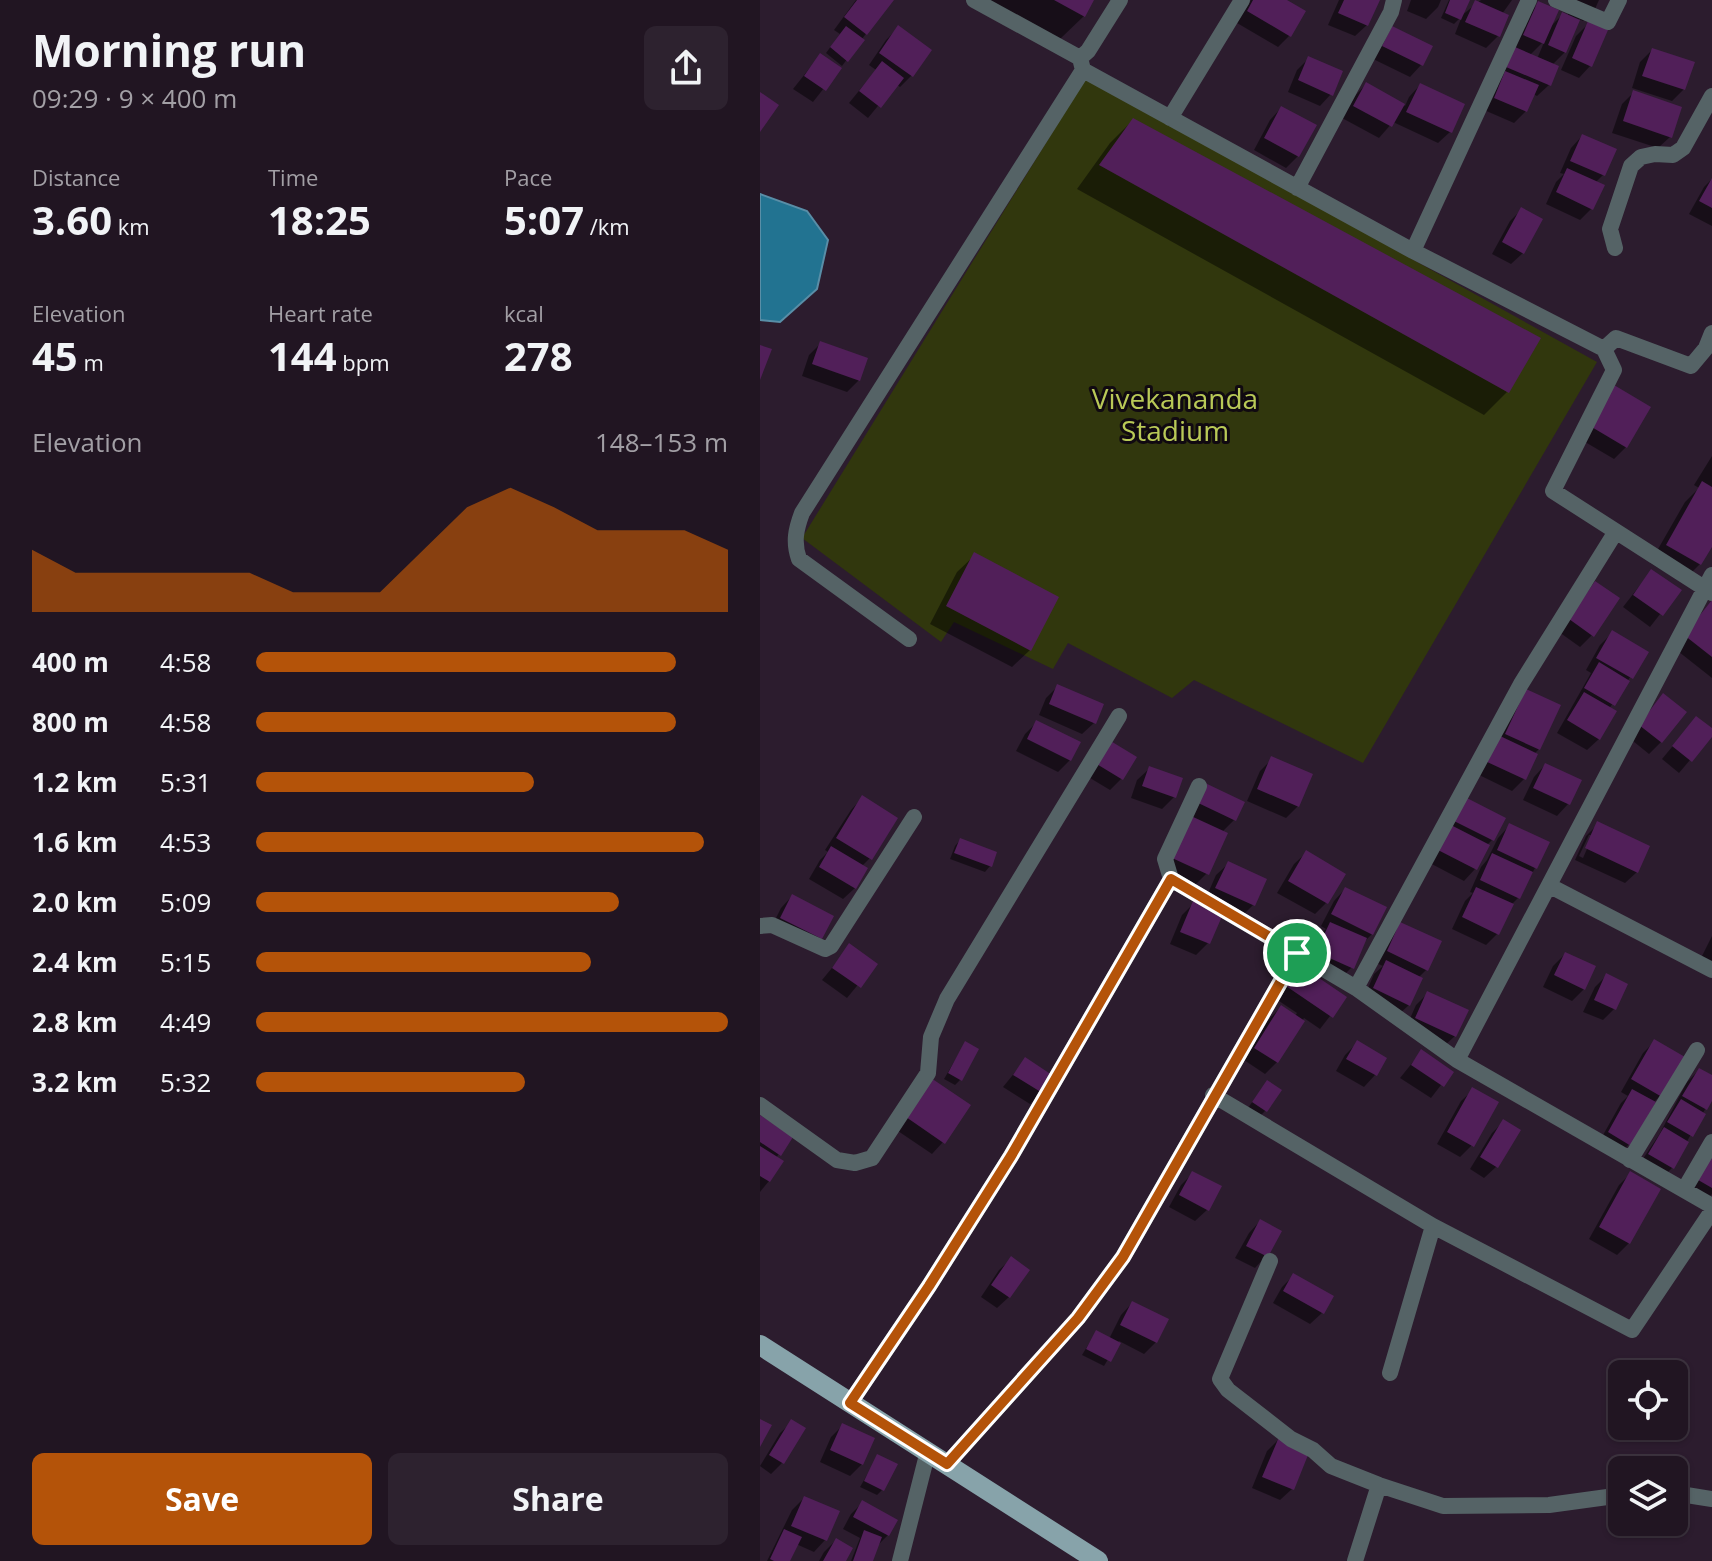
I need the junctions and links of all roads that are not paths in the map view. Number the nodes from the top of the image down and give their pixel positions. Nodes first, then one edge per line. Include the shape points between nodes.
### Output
1 (974, 0) edge
2 (1120, 0) edge
3 (1242, 0) edge
4 (1394, 0) edge
5 (1529, 0) edge
6 (1556, 0) edge
7 (1619, 0) edge
8 (1082, 64) junction
9 (1712, 96) edge
10 (1170, 118) junction
11 (1297, 188) junction
12 (1615, 248) dead end
13 (1413, 251) junction
14 (1712, 333) edge
15 (1604, 349) junction
16 (1615, 533) junction
17 (1710, 585) edge
18 (909, 639) dead end
19 (1119, 716) dead end
20 (1199, 786) dead end
21 (914, 817) dead end
22 (1171, 879) junction
23 (1550, 886) junction
24 (760, 926) edge
25 (1297, 953) junction
26 (1712, 970) edge
27 (1356, 988) junction
28 (1697, 1050) dead end
29 (1457, 1060) junction
30 (1213, 1095) junction
31 (760, 1105) edge
32 (1712, 1142) edge
33 (1630, 1160) junction
34 (1684, 1190) junction
35 (1712, 1208) edge
36 (1433, 1226) junction
37 (1270, 1261) dead end
38 (760, 1345) edge
39 (1390, 1373) dead end
40 (850, 1403) junction
41 (928, 1451) junction
42 (947, 1464) junction
43 (1379, 1485) junction
44 (1688, 1495) edge
45 (1608, 1497) edge
46 (1712, 1499) edge
47 (900, 1561) edge
48 (1098, 1561) edge
49 (1355, 1561) edge

1 - 8 street
2 - 8 street
3 - 10 street
4 - 11 street
5 - 13 street
6 - 7 street via 1608,22
8 - 10 street
8 - 18 street via 798,525 799,559
9 - 12 street via 1683,148 1673,155 1641,157 1631,166 1610,229
10 - 11 street
11 - 13 street
13 - 15 street
14 - 15 street via 1691,366 1616,338
15 - 16 street via 1614,370 1553,491
16 - 17 street
16 - 27 street via 1521,684
17 - 23 street
19 - 31 street via 947,999 931,1037 928,1073 872,1158 855,1163 837,1160
20 - 22 street via 1165,859
21 - 24 street via 831,946 825,949 772,925
22 - 25 street
22 - 40 street via 1011,1156
23 - 26 street
23 - 29 street
25 - 27 street
25 - 30 street
27 - 29 street
28 - 33 street
29 - 33 street
30 - 36 street
30 - 42 street via 1123,1257 1078,1318
32 - 34 street
33 - 34 street
34 - 35 street
35 - 36 street via 1632,1330
36 - 39 street
37 - 43 street via 1220,1379 1331,1466
38 - 40 main road
40 - 41 main road
41 - 42 main road
41 - 47 street
42 - 48 main road
43 - 45 street via 1443,1506 1549,1505
43 - 49 street
44 - 46 street

